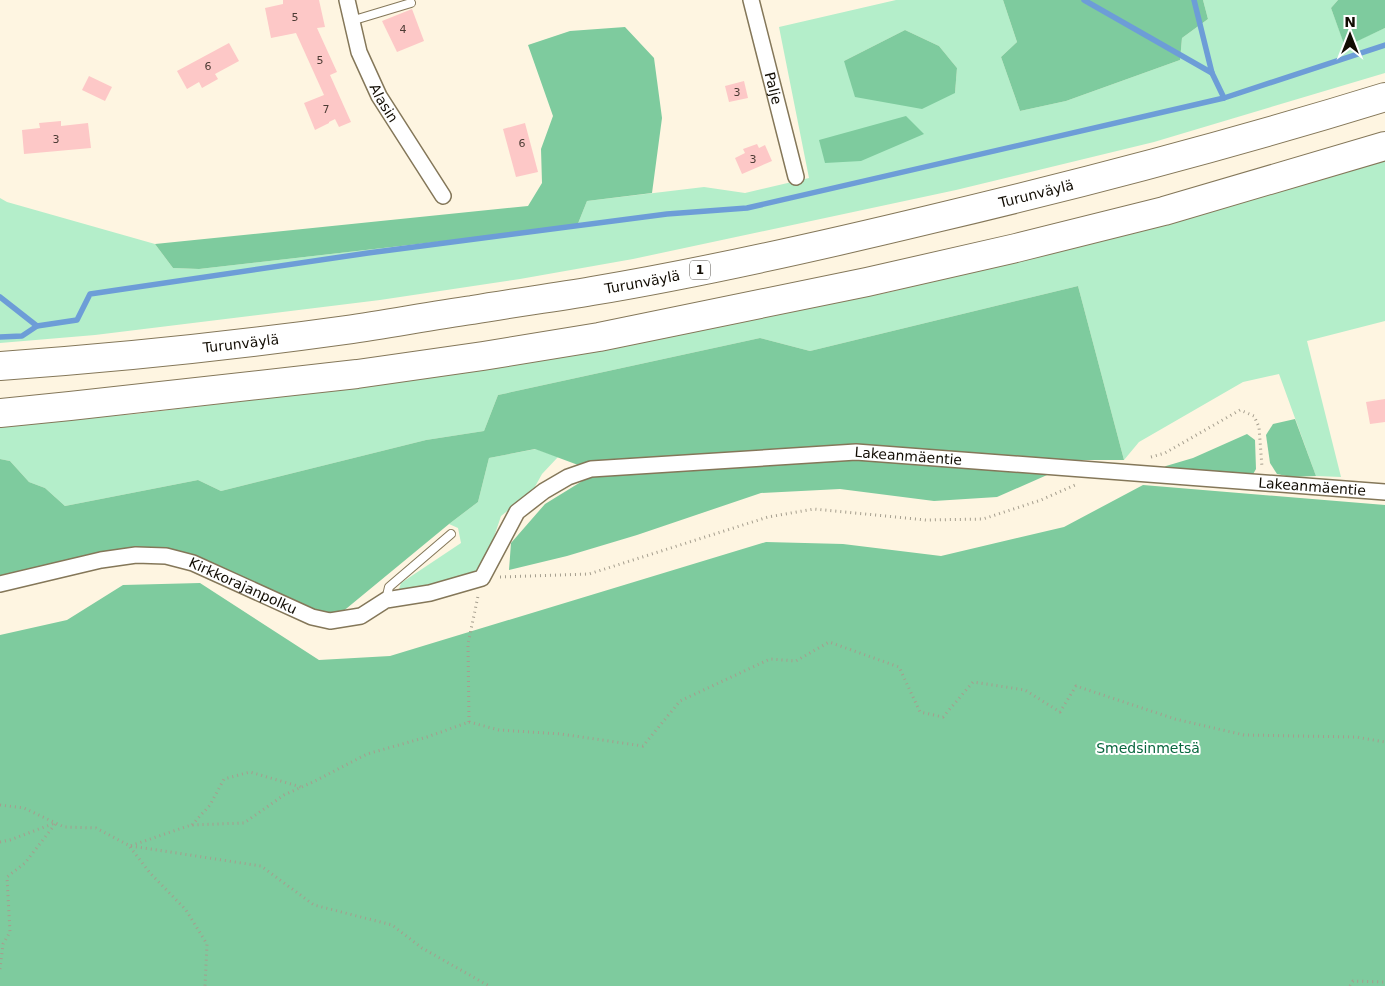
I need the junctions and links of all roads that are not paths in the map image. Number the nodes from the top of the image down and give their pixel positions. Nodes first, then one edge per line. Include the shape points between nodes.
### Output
1 (347, 0) edge
2 (751, 0) edge
3 (411, 3) dead end
4 (352, 21) junction
5 (1385, 97) edge
6 (1385, 146) edge
7 (796, 177) dead end
8 (443, 196) dead end
9 (0, 366) edge
10 (0, 412) edge
11 (1385, 492) edge
12 (451, 534) dead end
13 (482, 578) joint
14 (0, 584) edge
15 (386, 600) junction

1 - 4 street, Alasin
2 - 7 street, Palje
3 - 4 lane
4 - 8 street, Alasin via 359,52 379,96
5 - 9 highway, Turunväylä / 1 via 1042,193 717,267 592,291 346,330
6 - 10 highway via 1164,210 1025,246 599,337 357,374
11 - 13 street, Lakeanmäentie via 856,452 592,469 568,477 517,512
12 - 15 lane via 389,587
13 - 15 street, Kirkkorajanpolku
14 - 15 street, Kirkkorajanpolku via 101,560 136,555 166,556 193,563 312,617 330,621 361,616

